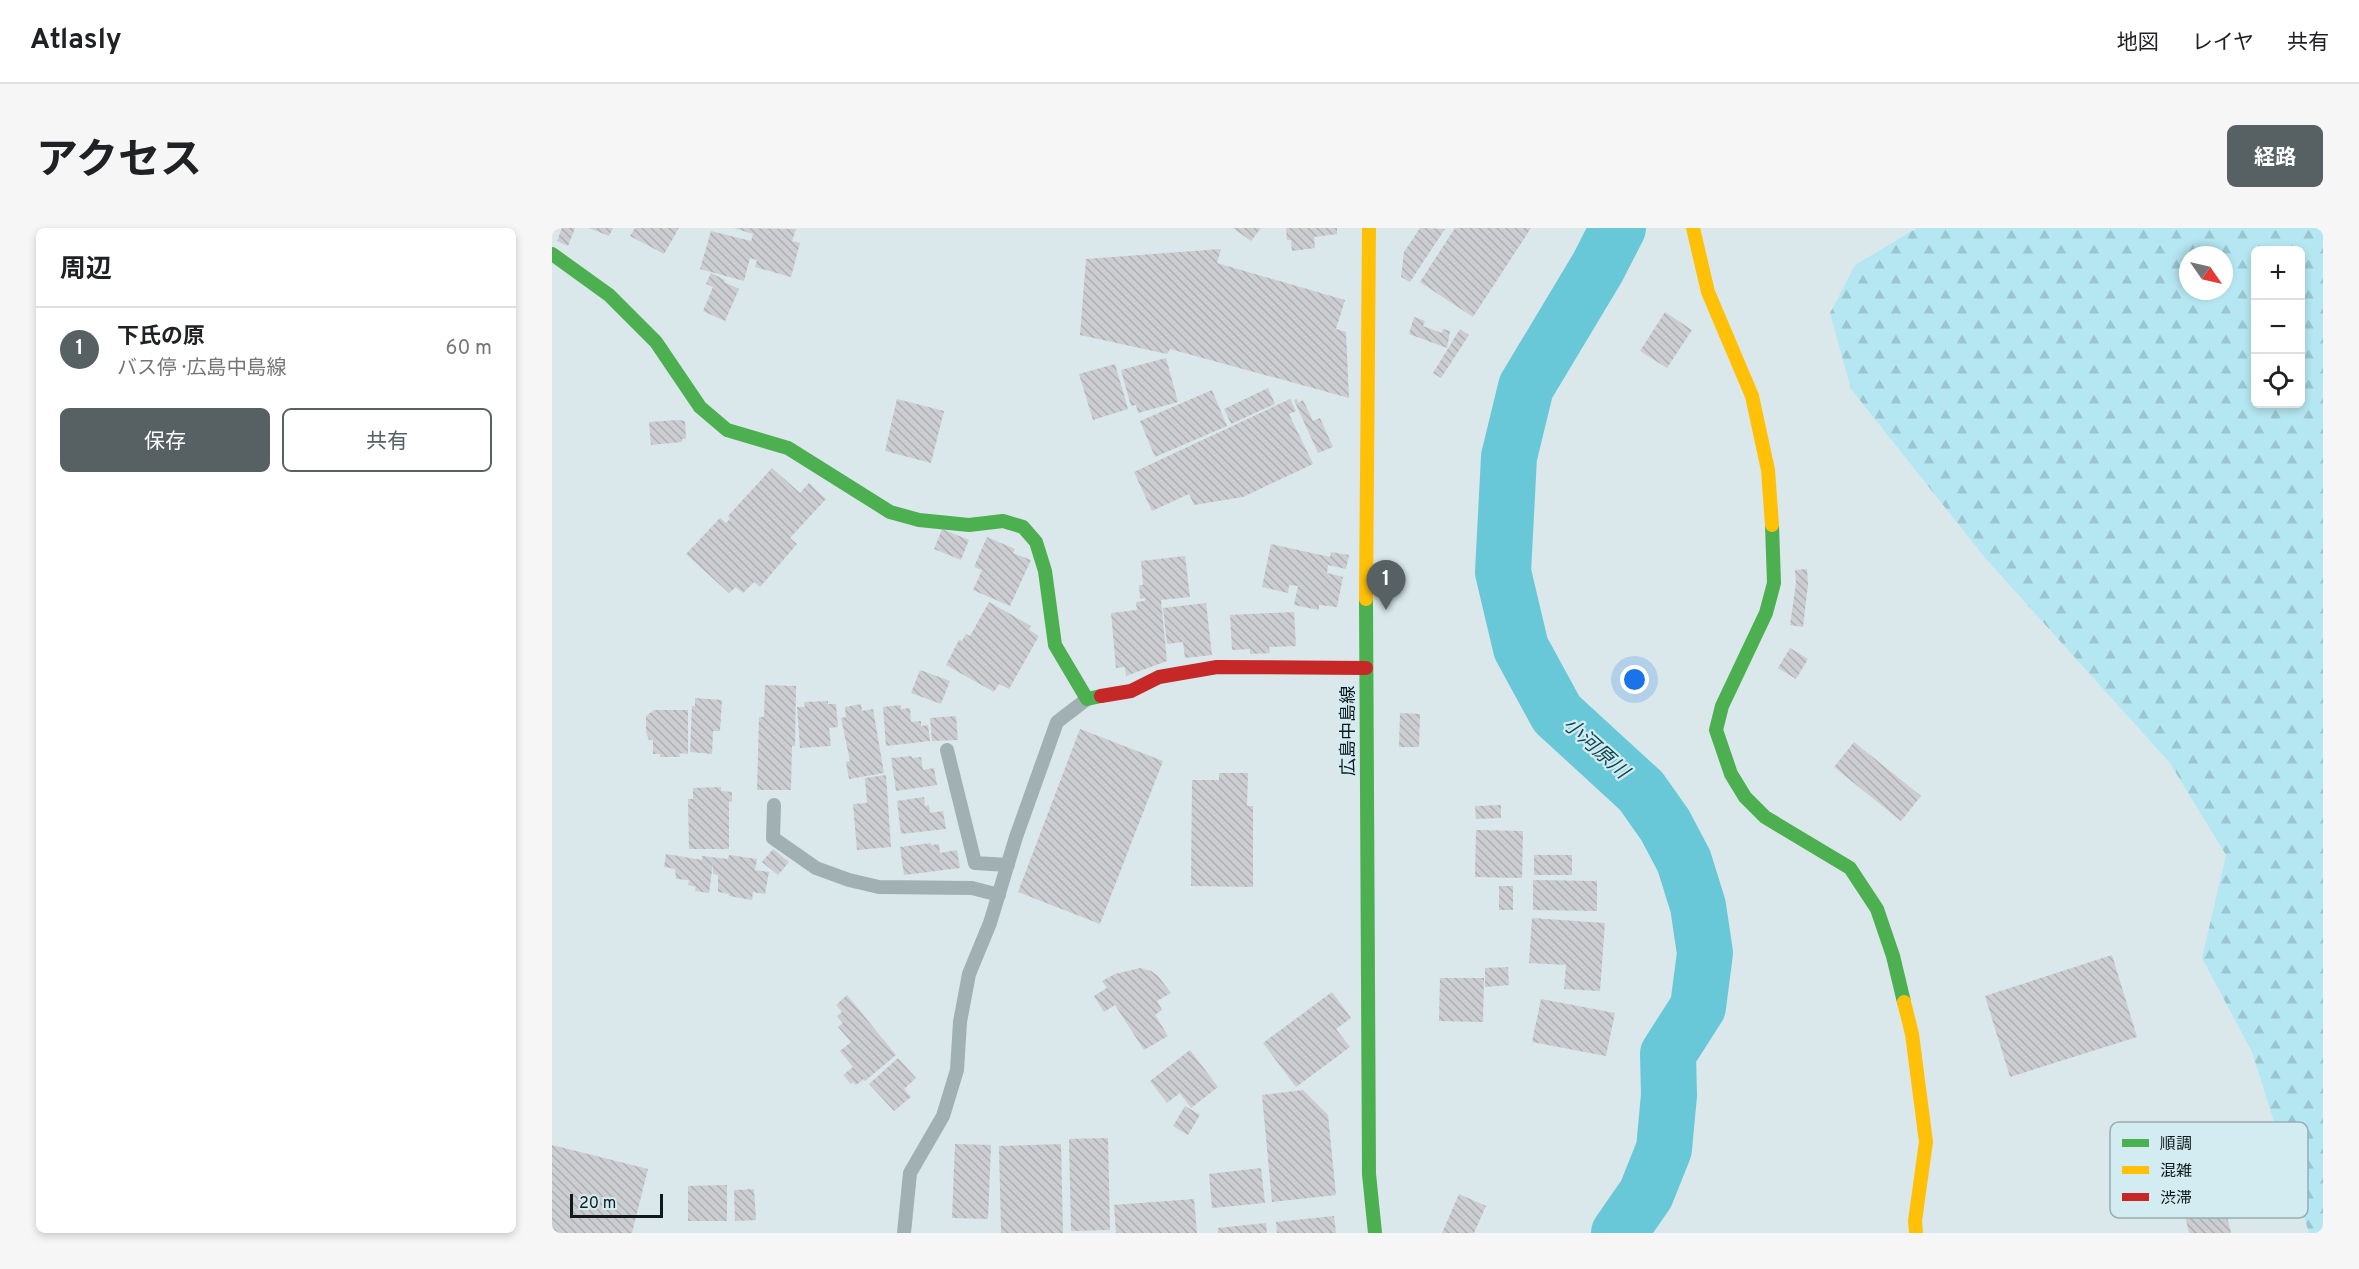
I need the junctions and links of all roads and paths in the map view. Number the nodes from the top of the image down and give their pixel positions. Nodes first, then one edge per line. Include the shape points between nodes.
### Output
1 (1369, 228) edge
2 (1693, 228) edge
3 (552, 254) edge
4 (1366, 668) junction
5 (1087, 699) junction
6 (948, 750) dead end
7 (774, 804) dead end
8 (1008, 865) junction
9 (999, 895) junction
10 (904, 1233) edge
11 (1375, 1233) edge
12 (1916, 1233) edge

1 - 4 street, 広島中島線
2 - 12 street via 1708,292 1752,396 1768,470 1774,549 1773,582 1766,613 1726,697 1716,730 1731,774 1744,797 1765,817 1850,868 1877,909 1912,1034 1926,1142
3 - 5 street via 609,295 636,321 656,342 700,407 727,430 788,448 890,512 919,520 969,525 1003,521 1023,527 1036,542 1045,571 1055,645
4 - 5 street via 1217,667 1159,677 1131,691
4 - 11 street, 広島中島線 via 1369,1174
5 - 8 lane via 1057,722
6 - 8 lane via 975,863
7 - 9 lane via 773,838 816,868 879,887 972,888
8 - 9 lane
9 - 10 lane via 969,974 957,1070 943,1116 910,1173

